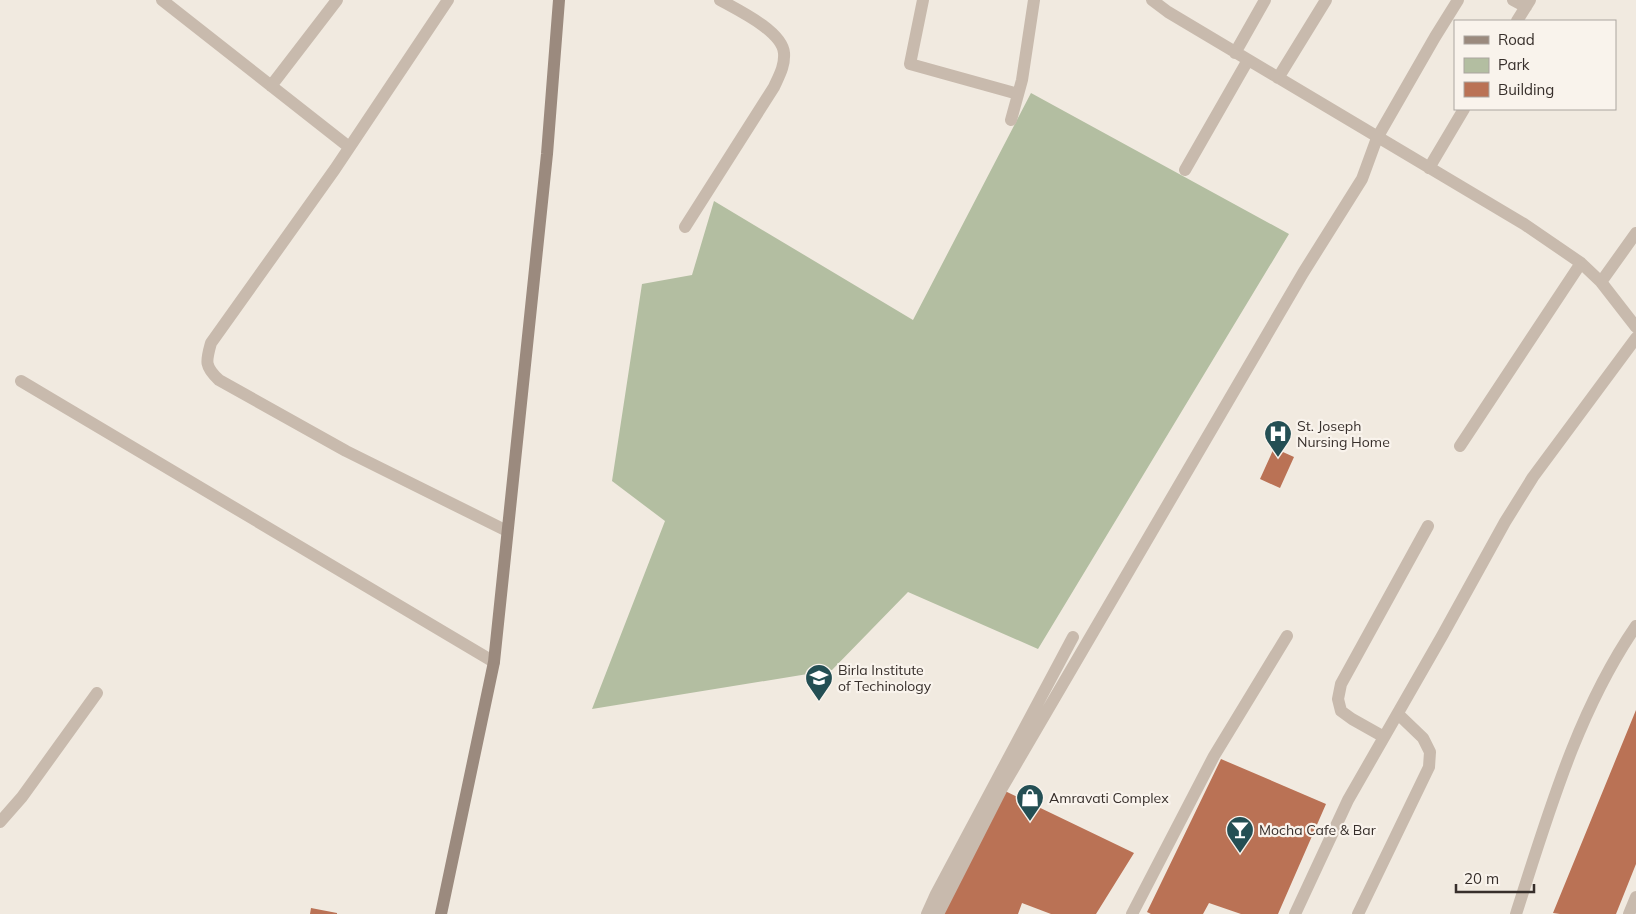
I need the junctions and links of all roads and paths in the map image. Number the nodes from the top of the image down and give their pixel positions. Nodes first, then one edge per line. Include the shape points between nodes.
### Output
1 (162, 0) edge
2 (337, 0) edge
3 (448, 0) edge
4 (559, 0) edge
5 (720, 0) edge
6 (923, 0) edge
7 (1034, 0) edge
8 (1152, 0) edge
9 (1265, 0) edge
10 (1326, 0) edge
11 (1458, 0) edge
12 (1514, 0) edge
13 (1528, 4) edge
14 (1518, 20) edge
15 (1235, 52) junction
16 (1248, 60) junction
17 (1278, 78) junction
18 (271, 86) junction
19 (1018, 94) junction
20 (1463, 110) edge
21 (1011, 120) dead end
22 (1377, 138) junction
23 (349, 147) junction
24 (1428, 168) junction
25 (1186, 170) dead end
26 (685, 227) dead end
27 (1636, 233) edge
28 (1581, 263) junction
29 (1601, 282) junction
30 (1636, 327) edge
31 (1636, 338) edge
32 (21, 381) dead end
33 (1460, 446) dead end
34 (1428, 526) dead end
35 (507, 531) junction
36 (1636, 626) edge
37 (1287, 636) dead end
38 (1073, 637) dead end
39 (494, 662) junction
40 (97, 693) dead end
41 (1398, 714) junction
42 (1384, 737) junction
43 (0, 822) edge
44 (1636, 897) edge
45 (441, 914) edge
46 (927, 914) edge
47 (938, 914) edge
48 (1132, 914) edge
49 (1295, 914) edge
50 (1358, 914) edge
51 (1516, 914) edge
52 (1630, 914) edge

1 - 18 street
2 - 18 street
3 - 23 street
4 - 35 main road
5 - 26 street via 776,36 784,52 783,68
6 - 19 street via 910,64
7 - 19 street
8 - 15 street
9 - 15 street
10 - 17 street
11 - 22 street
12 - 13 street
13 - 14 street
15 - 16 street
16 - 17 street
16 - 25 street
17 - 22 street
18 - 23 street
19 - 21 street
20 - 24 street
22 - 24 street
22 - 47 street via 1362,179 1303,273 1002,788
23 - 35 street via 211,342 207,357 209,371 219,380 346,451
24 - 28 street via 1524,224
27 - 29 street
28 - 29 street
28 - 33 street
29 - 30 street
31 - 41 street via 1533,477
32 - 39 street
34 - 42 street via 1341,684 1338,699 1341,711
35 - 39 main road
36 - 51 street via 1618,652 1575,741
37 - 48 street via 1214,756
38 - 46 street
39 - 45 main road
40 - 43 street via 22,797
41 - 42 street
41 - 50 street via 1422,738 1430,752 1429,767
42 - 49 street via 1348,800
44 - 52 street

